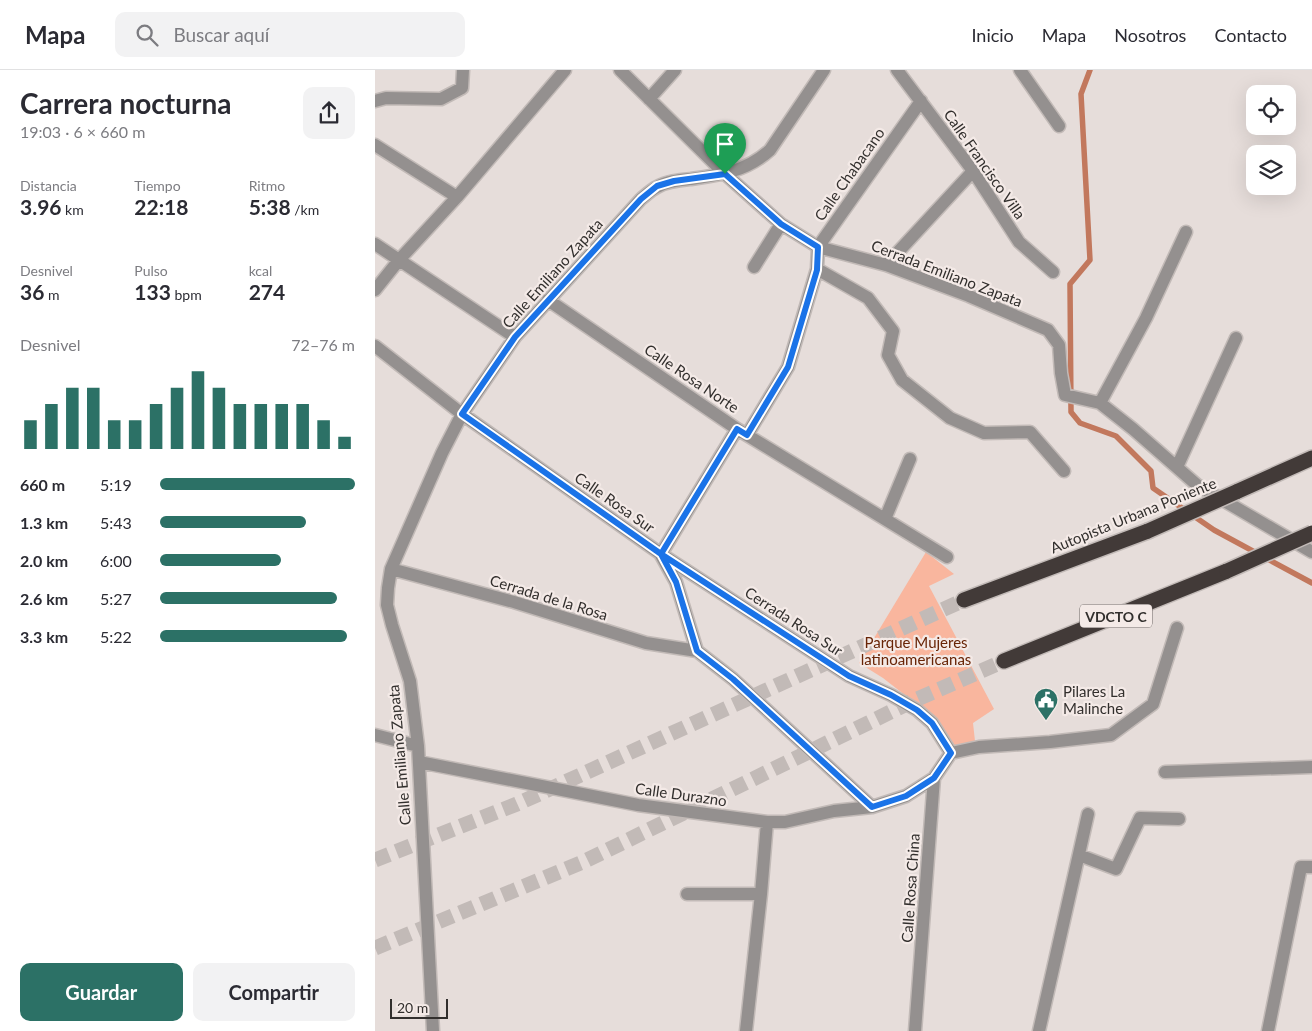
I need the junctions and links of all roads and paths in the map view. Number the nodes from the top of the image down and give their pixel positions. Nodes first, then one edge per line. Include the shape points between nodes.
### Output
1 (463, 70) edge
2 (565, 70) edge
3 (620, 70) edge
4 (675, 70) edge
5 (824, 70) edge
6 (897, 70) edge
7 (1020, 70) edge
8 (649, 99) junction
9 (375, 101) edge
10 (921, 101) junction
11 (1059, 126) dead end
12 (375, 145) edge
13 (973, 171) junction
14 (725, 174) junction
15 (457, 197) junction
16 (781, 224) junction
17 (1185, 232) dead end
18 (375, 244) edge
19 (818, 247) junction
20 (399, 260) junction
21 (886, 265) junction
22 (754, 267) dead end
23 (817, 270) junction
24 (1053, 272) dead end
25 (375, 290) edge
26 (549, 300) junction
27 (515, 337) junction
28 (1237, 338) dead end
29 (375, 346) edge
30 (1100, 403) junction
31 (462, 414) junction
32 (742, 432) junction
33 (1312, 458) edge
34 (910, 459) dead end
35 (1177, 467) junction
36 (1064, 471) dead end
37 (885, 519) junction
38 (1312, 533) edge
39 (1312, 552) edge
40 (661, 554) junction
41 (947, 557) dead end
42 (391, 569) junction
43 (375, 597) edge
44 (965, 600) tunnel mouth
45 (387, 605) junction
46 (1177, 628) dead end
47 (697, 651) junction
48 (1005, 661) tunnel mouth
49 (375, 734) edge
50 (418, 746) junction
51 (951, 753) junction
52 (419, 762) junction
53 (1312, 767) edge
54 (1165, 772) dead end
55 (934, 778) junction
56 (872, 807) junction
57 (1088, 814) dead end
58 (1179, 819) dead end
59 (767, 822) junction
60 (1079, 855) junction
61 (1307, 867) edge
62 (687, 894) dead end
63 (761, 894) junction
64 (433, 1031) edge
65 (746, 1031) edge
66 (915, 1031) edge
67 (1039, 1031) edge
68 (1268, 1031) edge

1 - 9 street via 462,88 441,99 386,98
2 - 15 street
3 - 8 street, Cerrada Emiliano Zapata
4 - 8 street
5 - 14 street, Calle Emiliano Zapata via 770,150 745,168
6 - 10 street, Calle Francisco Villa
7 - 11 street
8 - 14 street, Cerrada Emiliano Zapata
10 - 13 street, Calle Francisco Villa
10 - 19 street, Calle Chabacano
12 - 15 street
13 - 21 street
13 - 24 street, Calle Francisco Villa via 1019,242
14 - 16 street, Cerrada Emiliano Zapata
14 - 26 street, Calle Emiliano Zapata via 657,186 641,199
15 - 20 street
16 - 19 street, Cerrada Emiliano Zapata
16 - 22 street
17 - 30 street
18 - 20 street
19 - 21 street, Cerrada Emiliano Zapata
19 - 23 street
20 - 25 street
20 - 27 street
21 - 30 street, Cerrada Emiliano Zapata via 1048,330 1059,345 1065,395
23 - 32 street via 788,367
23 - 36 street via 867,298 893,330 888,355 902,380 950,418 984,433 1030,432
26 - 27 street, Calle Emiliano Zapata
26 - 32 street, Calle Rosa Norte
27 - 31 street, Calle Emiliano Zapata
28 - 35 street
29 - 31 street, Calle Rosa Sur
30 - 35 street
31 - 40 street, Calle Rosa Sur
31 - 42 street, Calle Emiliano Zapata
32 - 37 street, Calle Rosa Norte
32 - 40 street
33 - 44 highway, Autopista Urbana Poniente, bridge via 1148,531
34 - 37 street
35 - 39 street via 1197,485
37 - 41 street, Calle Rosa Norte
38 - 48 highway, VDCTO C, bridge
40 - 47 street, Calle Rosa Sur via 676,582
40 - 51 street, Cerrada Rosa Sur via 849,676 917,710 932,723
42 - 45 street, Calle Emiliano Zapata
42 - 47 street, Cerrada de la Rosa via 515,602 646,643
43 - 45 street
45 - 50 street, Calle Emiliano Zapata via 410,682
46 - 51 street via 1153,704 1111,735 979,747
47 - 56 street via 740,685
49 - 50 street
50 - 52 street, Calle Emiliano Zapata
51 - 55 street, Calle Rosa China
52 - 59 street, Calle Durazno via 638,805
52 - 64 street, Calle Emiliano Zapata
53 - 54 street
55 - 56 street, Calle Durazno via 906,796
55 - 66 street, Calle Rosa China
56 - 59 street, Calle Durazno via 834,811 785,822
57 - 60 street
58 - 60 street via 1140,818 1116,869
59 - 63 street
60 - 67 street
61 - 68 street
62 - 63 street
63 - 65 street

